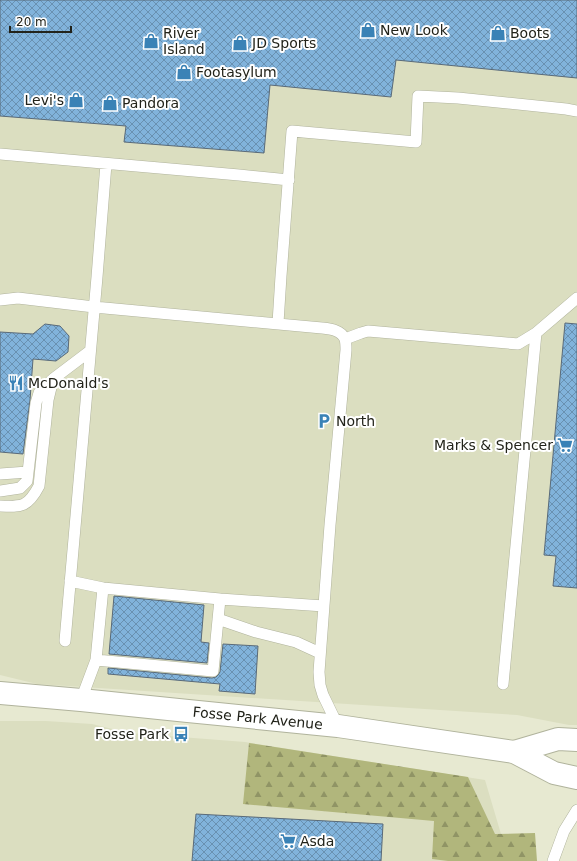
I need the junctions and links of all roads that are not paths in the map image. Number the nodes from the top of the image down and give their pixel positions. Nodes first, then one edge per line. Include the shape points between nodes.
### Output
1 (577, 111) edge
2 (0, 154) edge
3 (106, 164) junction
4 (289, 180) junction
5 (577, 298) edge
6 (0, 300) edge
7 (94, 307) junction
8 (278, 324) junction
9 (536, 333) junction
10 (345, 339) junction
11 (90, 351) junction
12 (52, 379) junction
13 (28, 472) junction
14 (0, 474) edge
15 (0, 491) edge
16 (0, 506) edge
17 (70, 581) junction
18 (103, 588) junction
19 (220, 599) junction
20 (324, 606) junction
21 (218, 619) junction
22 (65, 641) dead end
23 (320, 653) junction
24 (96, 660) junction
25 (503, 684) dead end
26 (0, 693) edge
27 (81, 700) junction
28 (338, 726) junction
29 (577, 740) edge
30 (514, 752) junction
31 (577, 778) edge
32 (577, 810) edge
33 (553, 861) edge

1 - 4 lane via 418,96 416,142 292,131
2 - 3 lane
3 - 4 lane
3 - 7 lane
4 - 8 lane
5 - 9 lane
6 - 7 lane via 18,298
7 - 8 lane
7 - 11 lane
8 - 10 lane via 334,329
9 - 10 lane via 518,344 368,331
9 - 25 lane
10 - 20 lane
11 - 12 lane
11 - 17 lane
12 - 13 lane via 39,393 36,403
12 - 16 lane via 39,486 34,496 26,503 16,507
13 - 14 lane
13 - 15 lane via 27,481 20,488
17 - 18 lane
17 - 22 lane
18 - 19 lane
18 - 24 lane
19 - 20 lane
19 - 21 lane
20 - 23 lane
21 - 23 lane via 296,642
21 - 24 lane via 213,670
23 - 28 lane via 320,685
24 - 27 lane
26 - 27 street, Fosse Park Avenue
27 - 28 street, Fosse Park Avenue
28 - 30 street, Fosse Park Avenue
29 - 30 street, Fosse Park Avenue via 558,739
30 - 31 street, Fosse Park Avenue via 554,774
32 - 33 lane via 564,831

